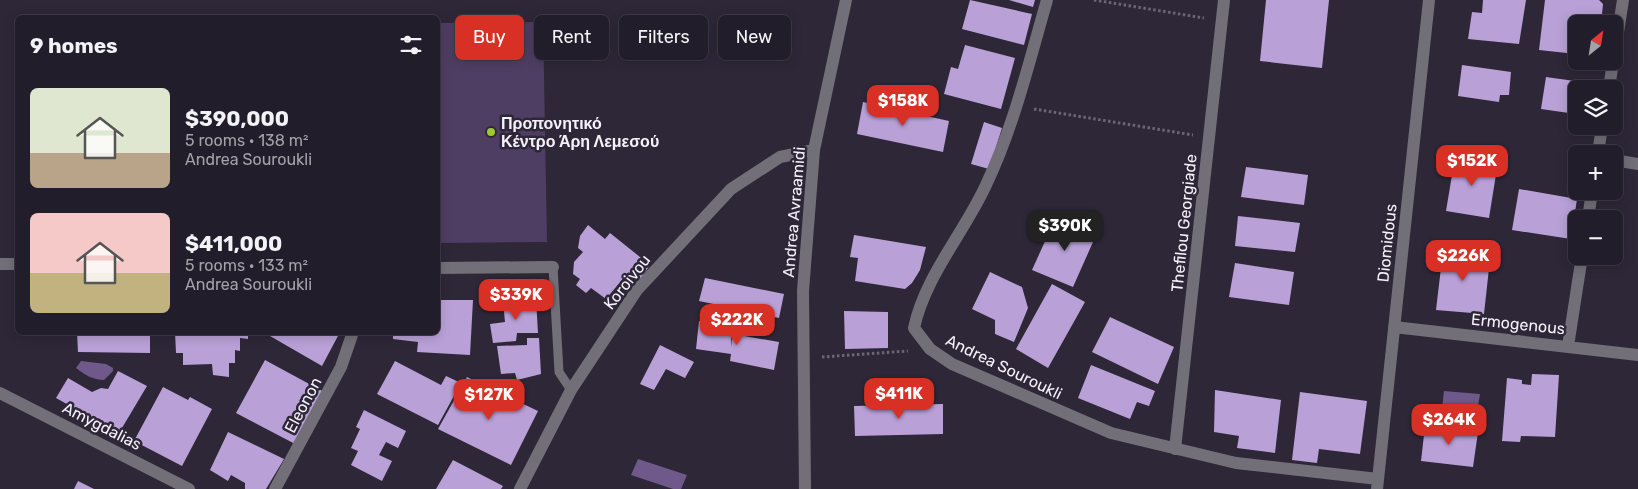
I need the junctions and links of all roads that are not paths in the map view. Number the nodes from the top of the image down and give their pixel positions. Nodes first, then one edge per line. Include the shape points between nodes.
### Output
1 (846, 0) edge
2 (1048, 0) edge
3 (1224, 0) edge
4 (1429, 0) edge
5 (1623, 0) edge
6 (1620, 15) edge
7 (814, 150) junction
8 (1623, 162) edge
9 (1638, 164) edge
10 (0, 264) edge
11 (15, 264) edge
12 (1581, 265) edge
13 (553, 267) joint
14 (440, 268) edge
15 (1394, 327) junction
16 (352, 335) edge
17 (1568, 346) junction
18 (1638, 355) edge
19 (571, 390) junction
20 (0, 393) edge
21 (1175, 450) junction
22 (1378, 484) edge
23 (189, 489) edge
24 (275, 489) edge
25 (520, 489) edge
26 (805, 489) edge

1 - 7 street, Andrea Avraamidi
2 - 21 street, Andrea Souroukli via 1004,146 986,187 919,304 914,328 930,349 952,364 1111,433
3 - 21 street, Thefilou Georgiade
4 - 15 street, Diomidous
5 - 6 street
7 - 19 street, Koroivou via 780,157 731,189 637,290
7 - 26 street, Andrea Avraamidi via 803,291
8 - 9 street
10 - 11 street
12 - 17 street
13 - 14 street
13 - 19 lane via 559,372
15 - 17 street, Ermogenous
15 - 22 street, Diomidous
16 - 24 street, Eleonon via 342,367
17 - 18 street, Ermogenous
19 - 25 street, Koroivou
20 - 23 street, Amygdalias
21 - 22 street, Andrea Souroukli via 1236,463

